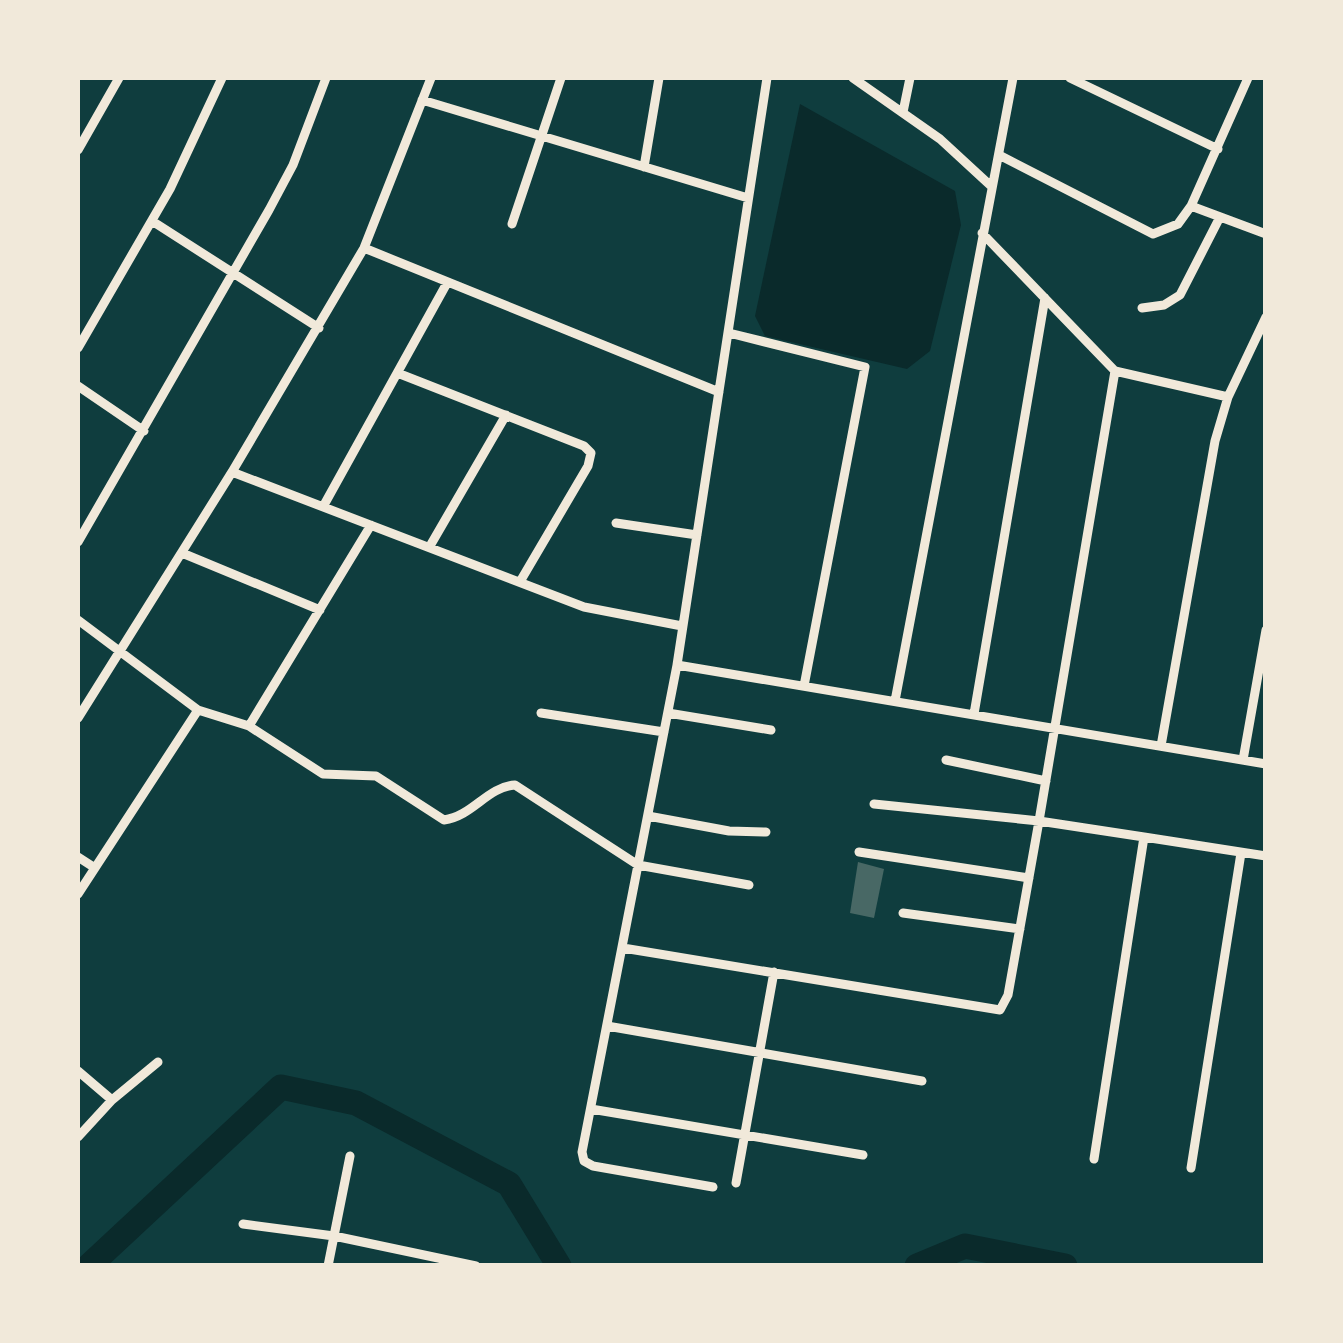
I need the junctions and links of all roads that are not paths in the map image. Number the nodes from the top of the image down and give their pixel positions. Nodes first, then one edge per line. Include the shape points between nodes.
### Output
1 (119, 78) edge
2 (222, 78) edge
3 (326, 78) edge
4 (431, 78) edge
5 (561, 78) edge
6 (659, 78) edge
7 (767, 78) edge
8 (853, 78) edge
9 (910, 78) edge
10 (1013, 78) edge
11 (1070, 78) edge
12 (1248, 78) edge
13 (422, 100) junction
14 (903, 112) junction
15 (541, 138) junction
16 (1218, 149) junction
17 (78, 150) edge
18 (1001, 156) junction
19 (644, 168) junction
20 (992, 186) junction
21 (748, 198) junction
22 (1191, 206) junction
23 (1220, 217) junction
24 (152, 221) junction
25 (512, 224) dead end
26 (982, 233) junction
27 (1266, 234) edge
28 (364, 248) junction
29 (235, 273) junction
30 (448, 283) junction
31 (1045, 298) junction
32 (1142, 308) dead end
33 (1266, 318) edge
34 (319, 328) junction
35 (729, 333) junction
36 (78, 348) edge
37 (1115, 372) junction
38 (400, 374) junction
39 (78, 386) edge
40 (719, 392) junction
41 (1228, 397) junction
42 (506, 416) junction
43 (144, 431) junction
44 (232, 472) junction
45 (324, 505) junction
46 (616, 523) dead end
47 (370, 525) junction
48 (697, 535) junction
49 (78, 542) edge
50 (430, 546) junction
51 (182, 553) junction
52 (520, 580) junction
53 (320, 610) junction
54 (78, 620) edge
55 (682, 626) junction
56 (1266, 630) edge
57 (120, 653) junction
58 (677, 665) junction
59 (804, 686) junction
60 (895, 701) junction
61 (198, 710) junction
62 (542, 712) dead end
63 (668, 714) junction
64 (974, 714) junction
65 (78, 718) edge
66 (249, 726) junction
67 (1056, 728) junction
68 (771, 730) dead end
69 (664, 732) junction
70 (1161, 746) junction
71 (946, 760) dead end
72 (1243, 760) junction
73 (1266, 764) edge
74 (1046, 781) junction
75 (874, 804) dead end
76 (648, 816) junction
77 (1039, 821) junction
78 (766, 832) dead end
79 (1144, 837) junction
80 (858, 852) dead end
81 (1241, 852) junction
82 (1266, 856) edge
83 (78, 857) edge
84 (638, 865) junction
85 (95, 868) junction
86 (1029, 878) junction
87 (749, 885) dead end
88 (78, 894) edge
89 (904, 913) dead end
90 (1020, 929) junction
91 (622, 948) junction
92 (774, 972) junction
93 (607, 1026) junction
94 (759, 1055) junction
95 (158, 1062) dead end
96 (78, 1072) edge
97 (922, 1082) dead end
98 (112, 1100) junction
99 (591, 1109) junction
100 (744, 1136) junction
101 (78, 1138) edge
102 (864, 1154) dead end
103 (350, 1156) dead end
104 (1094, 1159) dead end
105 (1191, 1168) dead end
106 (736, 1183) dead end
107 (713, 1187) dead end
108 (243, 1224) dead end
109 (334, 1236) junction
110 (328, 1266) edge
111 (476, 1266) edge

1 - 17 street
2 - 24 street
3 - 29 street via 293,165
4 - 13 street
5 - 15 street
6 - 19 street
7 - 21 street
8 - 14 street
9 - 14 street
10 - 18 street
11 - 16 street
12 - 16 street
13 - 15 street
13 - 28 street
14 - 20 street
15 - 19 street
15 - 25 street
16 - 22 street
18 - 20 street
18 - 22 street via 1153,234 1178,224
19 - 21 street
20 - 26 street
21 - 35 street
22 - 23 street
23 - 27 street
23 - 32 street via 1180,295
24 - 29 street
24 - 36 street
26 - 31 street
26 - 60 street
28 - 30 street
28 - 34 street
29 - 34 street
29 - 43 street
30 - 38 street
30 - 40 street
31 - 37 street
31 - 64 street
33 - 41 street
34 - 44 street
35 - 40 street
35 - 59 street via 865,368
37 - 41 street
37 - 67 street
38 - 42 street
38 - 45 street
39 - 43 street
40 - 48 street
41 - 70 street
42 - 50 street
42 - 52 street via 591,454
43 - 49 street
44 - 45 street
44 - 51 street
45 - 47 street
46 - 48 street
47 - 50 street
47 - 53 street
48 - 55 street
50 - 52 street
51 - 53 street
51 - 57 street
52 - 55 street via 584,607
53 - 66 street
54 - 57 street
55 - 58 street
56 - 72 street
57 - 61 street
57 - 65 street
58 - 59 street
58 - 63 street
59 - 60 street
60 - 64 street
61 - 66 street
61 - 85 street
62 - 69 street
63 - 68 street
63 - 69 street
64 - 67 street
66 - 84 street via 323,774 376,776 444,820 515,784
67 - 70 street
67 - 74 street
69 - 76 street
70 - 72 street
71 - 74 street
72 - 73 street
74 - 77 street
75 - 77 street
76 - 78 street
76 - 84 street
77 - 79 street
77 - 86 street
79 - 81 street
79 - 104 street
80 - 86 street
81 - 82 street
81 - 105 street
83 - 85 street
84 - 87 street
84 - 91 street
85 - 88 street
86 - 90 street
89 - 90 street
90 - 92 street via 1000,1010
91 - 92 street
91 - 93 street
92 - 94 street
93 - 94 street
93 - 99 street
94 - 97 street
94 - 100 street
95 - 98 street
96 - 98 street
98 - 101 street
99 - 100 street
99 - 107 street via 584,1162
100 - 102 street
100 - 106 street
103 - 109 street
108 - 109 street
109 - 110 street
109 - 111 street

